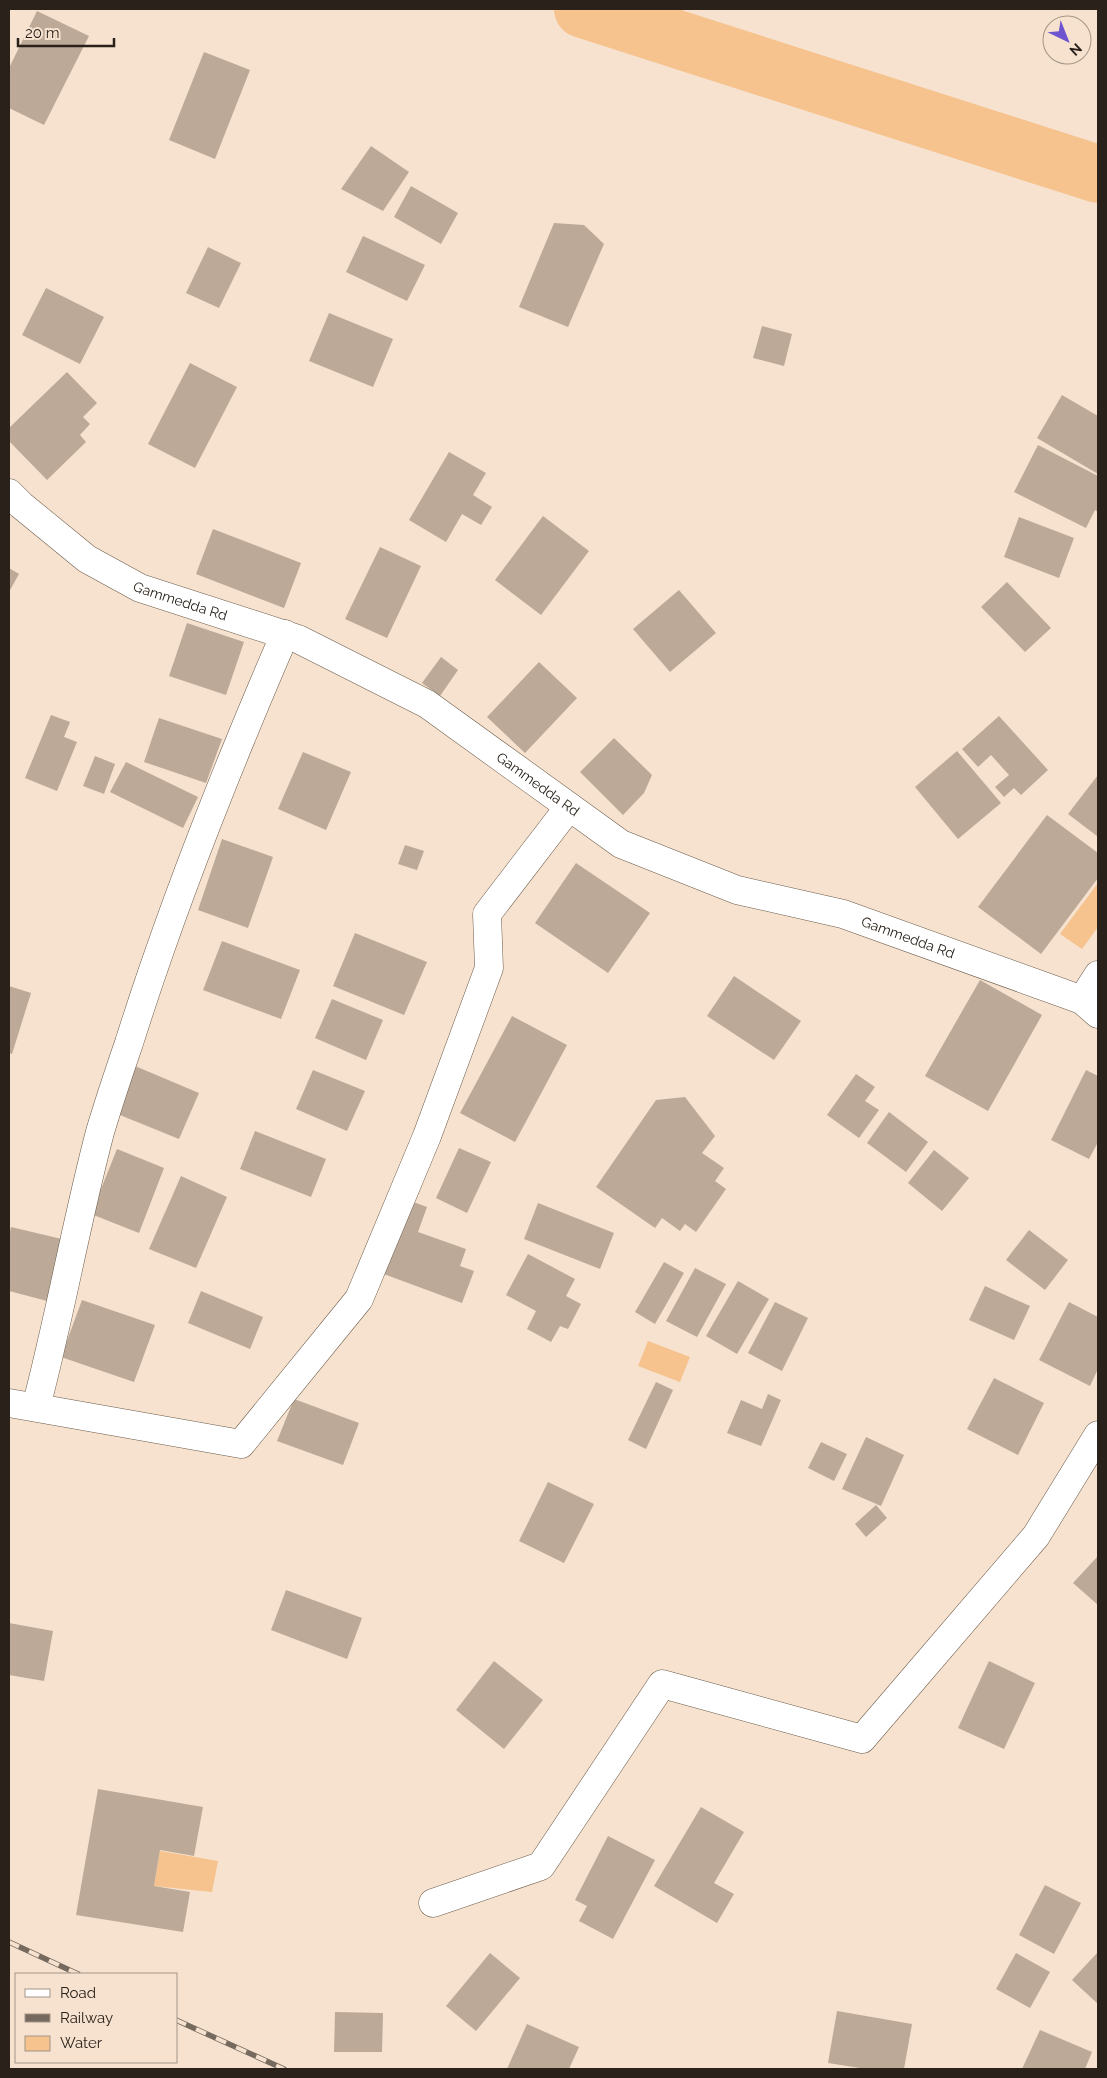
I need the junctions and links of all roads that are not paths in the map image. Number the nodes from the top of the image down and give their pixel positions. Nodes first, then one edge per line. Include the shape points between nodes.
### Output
1 (9, 493) edge
2 (285, 634) junction
3 (568, 807) junction
4 (1098, 975) edge
5 (1090, 1007) edge
6 (9, 1403) edge
7 (36, 1407) junction
8 (1098, 1435) edge
9 (433, 1903) dead end

1 - 2 street, Gammedda Rd via 87,559 140,588
2 - 3 street, Gammedda Rd via 427,704
2 - 7 street via 240,738 158,952 101,1131
3 - 5 street, Gammedda Rd via 621,844 737,890 843,914
3 - 7 street via 486,914 489,968 427,1136 359,1299 241,1444
4 - 5 street
6 - 7 street
8 - 9 street via 1036,1536 862,1739 662,1684 541,1866

